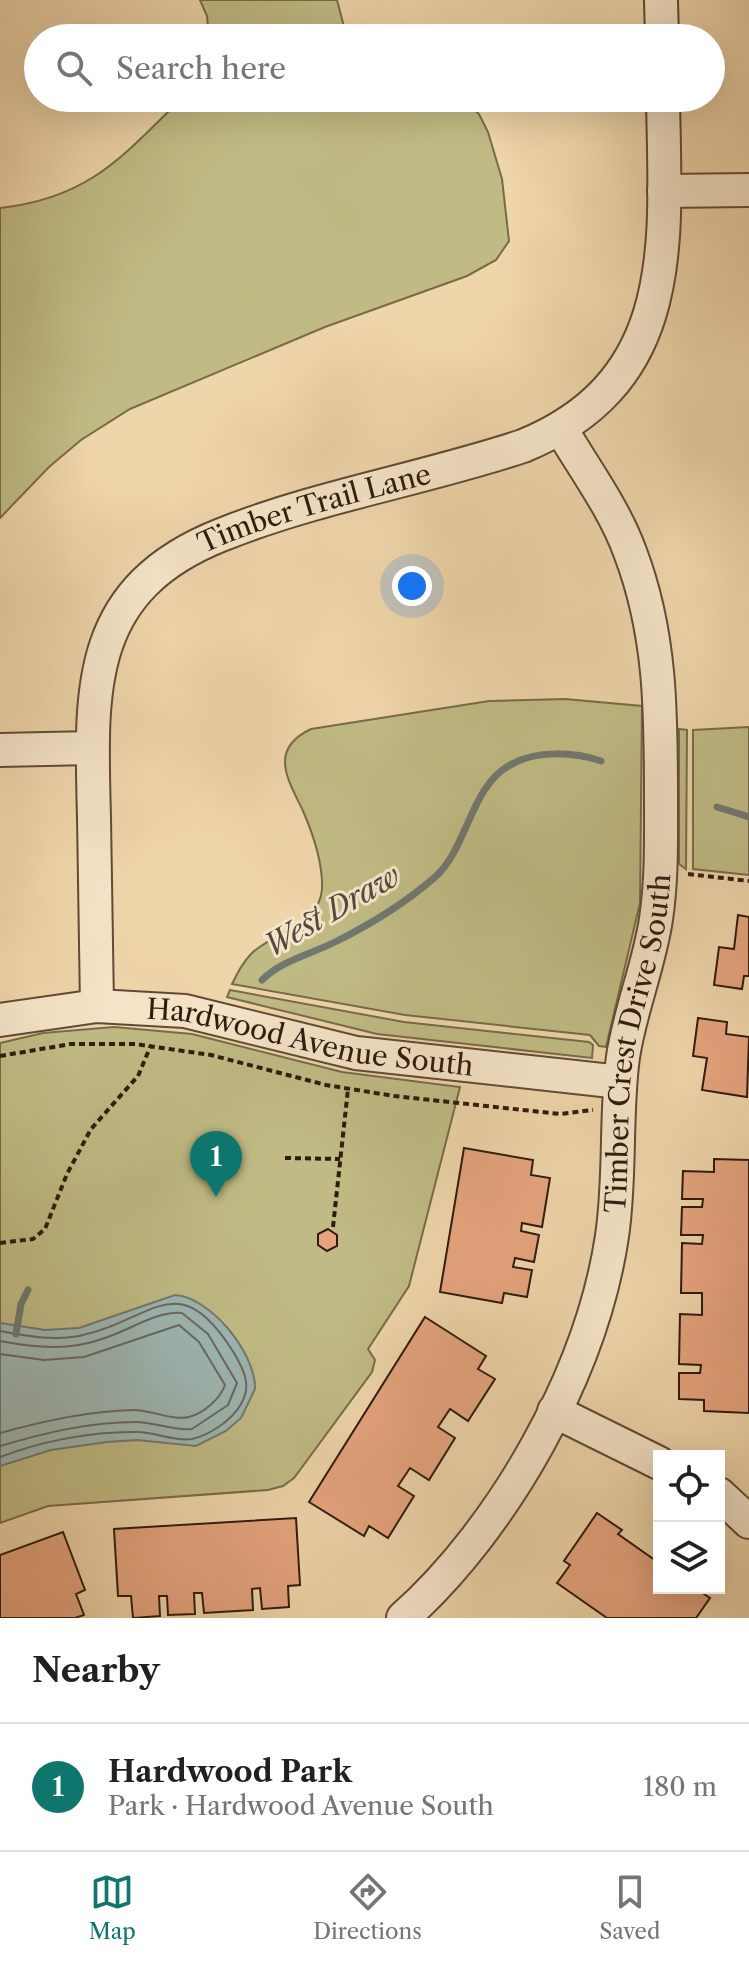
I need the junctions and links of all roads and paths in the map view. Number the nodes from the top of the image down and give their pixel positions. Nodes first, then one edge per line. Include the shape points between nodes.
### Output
1 (661, 0) edge
2 (662, 24) edge
3 (663, 112) edge
4 (749, 190) edge
5 (664, 191) junction
6 (561, 429) junction
7 (92, 748) junction
8 (0, 750) edge
9 (661, 873) junction
10 (749, 881) edge
11 (97, 1006) junction
12 (0, 1020) edge
13 (151, 1045) junction
14 (0, 1056) edge
15 (620, 1082) junction
16 (348, 1089) junction
17 (591, 1110) dead end
18 (285, 1158) dead end
19 (340, 1159) junction
20 (333, 1227) dead end
21 (0, 1243) edge
22 (554, 1411) junction
23 (653, 1460) edge
24 (725, 1500) edge
25 (749, 1522) edge
26 (403, 1618) edge

1 - 2 street
3 - 5 street, Timber Trail Lane
4 - 5 street
5 - 6 street, Timber Trail Lane via 661,274 645,330 612,383
6 - 7 street, Timber Trail Lane via 491,457 249,525 182,555 135,595 107,639 96,683
6 - 9 street, Timber Crest Drive South via 629,548 649,611 661,686
7 - 8 street
7 - 11 street, Timber Trail Lane
9 - 10 path
9 - 15 street, Timber Crest Drive South via 656,922
11 - 12 street, Hardwood Avenue South
11 - 15 street, Hardwood Avenue South via 185,1011 356,1053
13 - 14 path via 81,1043
13 - 16 path
13 - 21 path via 138,1076 91,1129 45,1229 33,1239
15 - 22 street, Timber Crest Drive South via 615,1215 608,1257 590,1322
16 - 17 path via 560,1114
16 - 19 path
18 - 19 path
19 - 20 path
22 - 23 street
22 - 26 street, Timber Crest Drive South via 524,1468 483,1527
24 - 25 street

